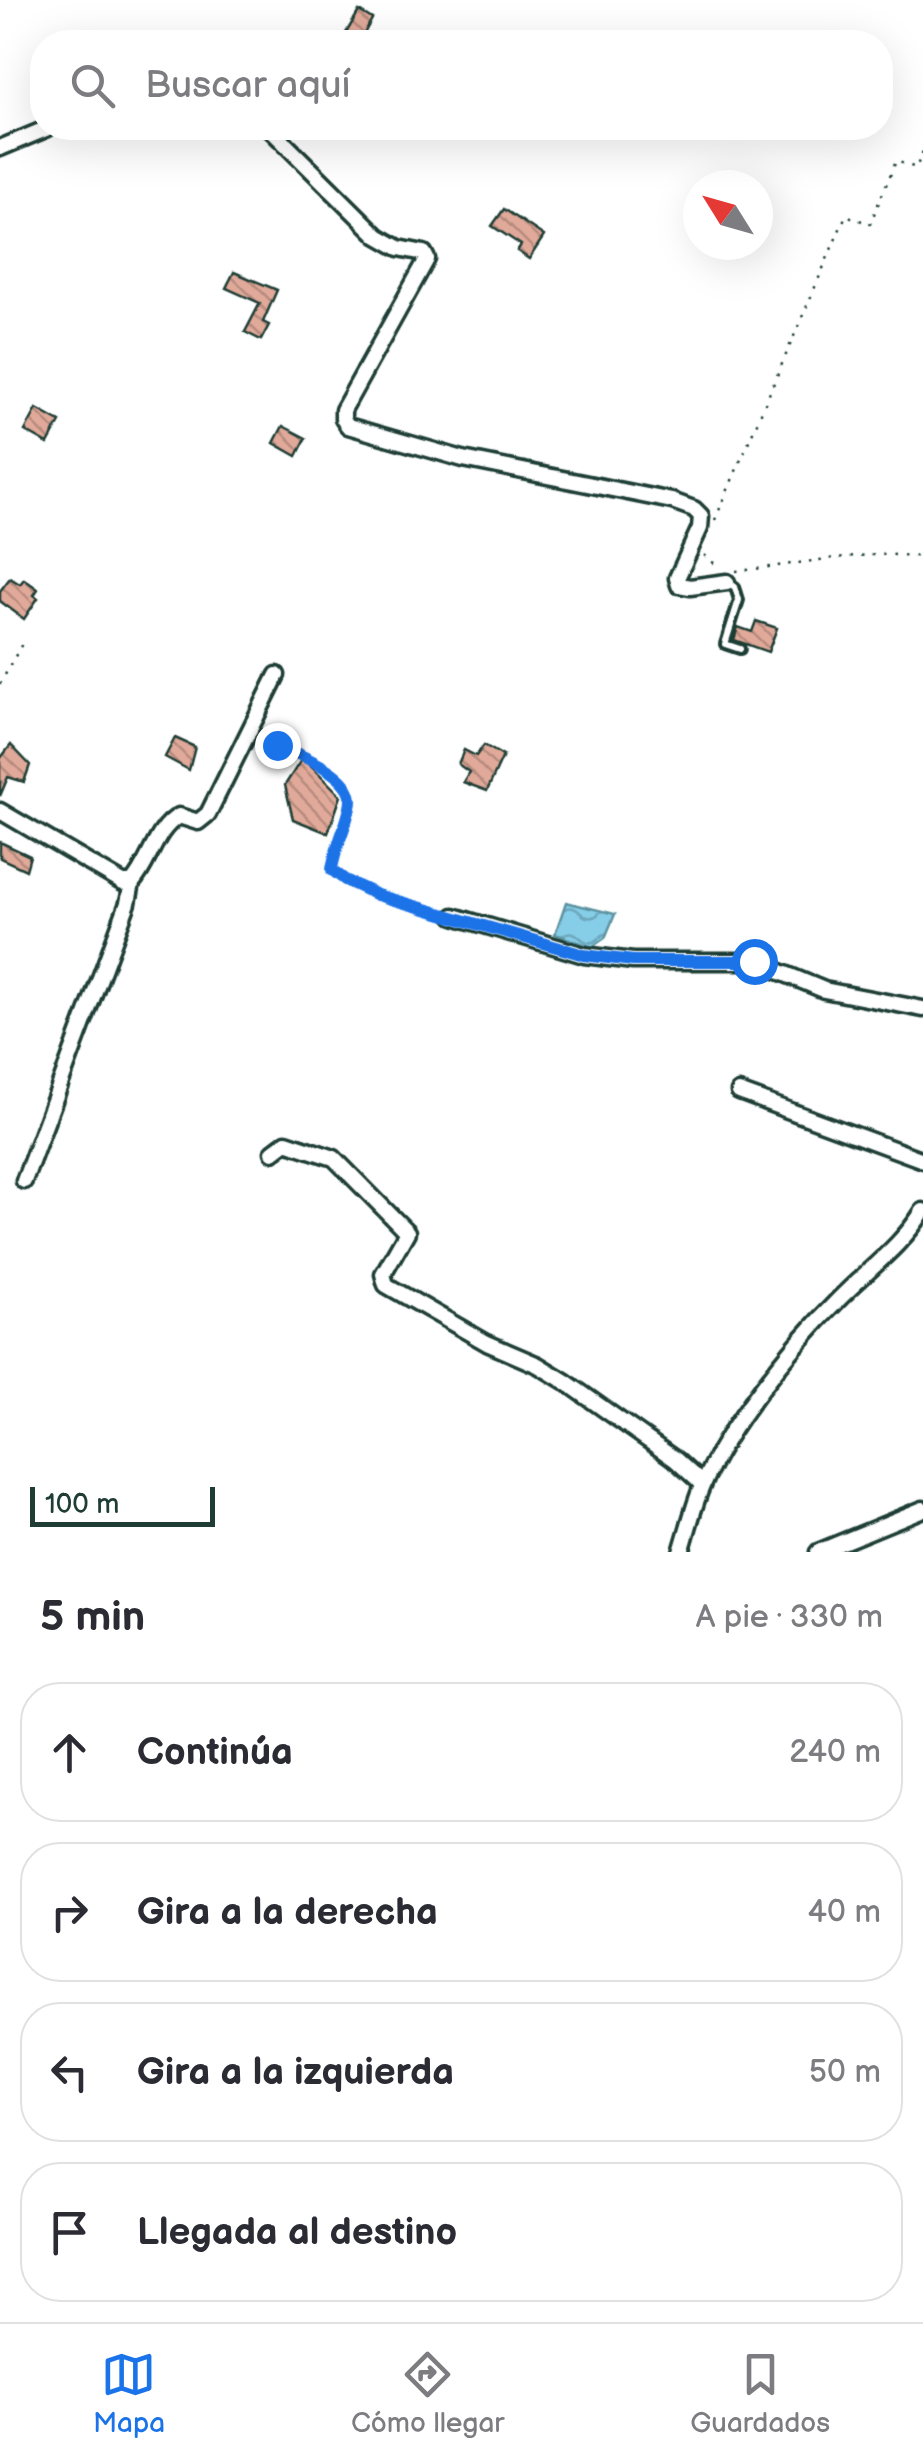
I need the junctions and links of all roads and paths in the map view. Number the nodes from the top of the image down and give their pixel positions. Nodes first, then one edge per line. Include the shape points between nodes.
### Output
1 (30, 136) edge
2 (282, 140) edge
3 (0, 148) edge
4 (923, 151) edge
5 (714, 523) dead end
6 (706, 540) dead end
7 (923, 557) edge
8 (727, 582) joint
9 (24, 640) dead end
10 (740, 650) dead end
11 (278, 675) dead end
12 (0, 684) edge
13 (250, 733) junction
14 (0, 811) edge
15 (132, 883) junction
16 (454, 916) joint
17 (923, 1009) edge
18 (739, 1092) dead end
19 (274, 1152) dead end
20 (923, 1160) edge
21 (24, 1181) dead end
22 (923, 1213) edge
23 (702, 1484) junction
24 (923, 1509) edge
25 (681, 1552) edge
26 (818, 1552) edge

1 - 3 street
2 - 8 street via 378,236 427,259 344,410 348,426 462,459 694,509 700,528 679,585
4 - 5 path via 916,168 896,161 870,224 846,215
6 - 7 path via 699,558 706,554 723,572 852,554
8 - 10 lane via 739,600 725,644
9 - 12 path
11 - 13 street
13 - 15 street via 208,814 198,822 180,816 168,822
13 - 16 path via 326,767 348,791 351,802 332,870 377,895
14 - 15 street via 123,884
15 - 21 street
16 - 17 street via 584,955 754,961 824,990
18 - 20 street
19 - 23 street via 286,1142 334,1158 407,1232 382,1274 386,1285 566,1382
22 - 23 street via 772,1378
23 - 25 street
24 - 26 street

